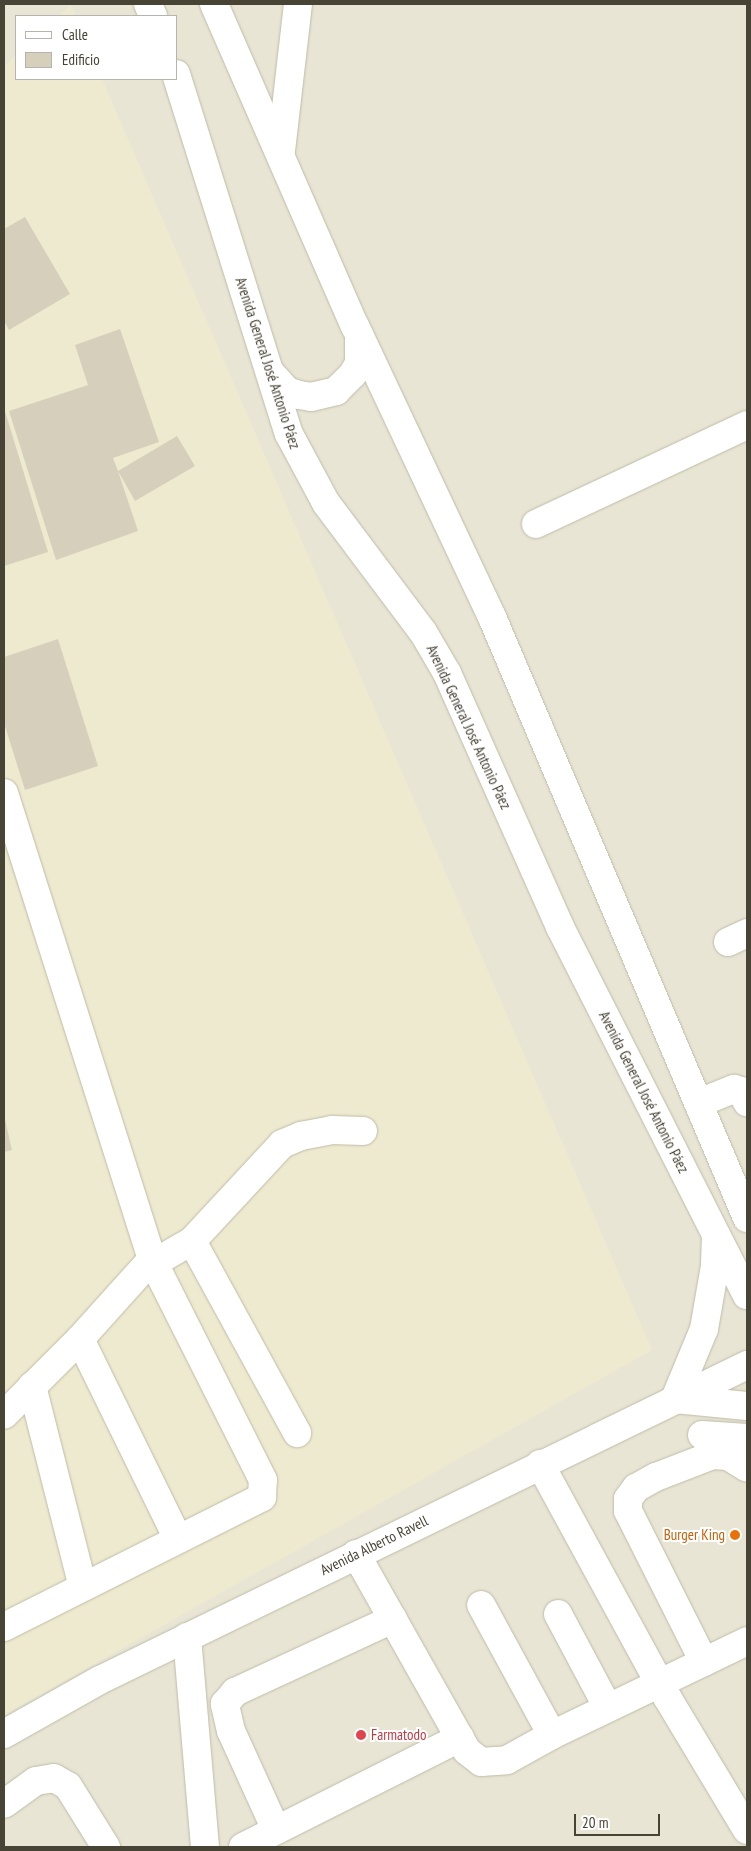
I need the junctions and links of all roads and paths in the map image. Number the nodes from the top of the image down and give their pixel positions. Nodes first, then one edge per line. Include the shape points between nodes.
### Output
1 (214, 4) edge
2 (298, 4) edge
3 (178, 80) edge
4 (281, 155) junction
5 (355, 326) junction
6 (270, 372) junction
7 (747, 425) edge
8 (536, 524) dead end
9 (4, 793) edge
10 (747, 1102) edge
11 (699, 1103) junction
12 (363, 1131) dead end
13 (747, 1218) edge
14 (716, 1234) junction
15 (192, 1241) junction
16 (152, 1259) junction
17 (747, 1295) edge
18 (80, 1339) junction
19 (747, 1365) edge
20 (32, 1386) junction
21 (675, 1399) junction
22 (747, 1406) edge
23 (4, 1415) edge
24 (297, 1433) dead end
25 (702, 1436) dead end
26 (747, 1438) edge
27 (540, 1464) junction
28 (747, 1468) edge
29 (178, 1540) junction
30 (356, 1554) junction
31 (84, 1587) junction
32 (481, 1605) dead end
33 (558, 1614) dead end
34 (393, 1619) junction
35 (4, 1623) edge
36 (187, 1637) junction
37 (747, 1641) edge
38 (704, 1662) junction
39 (659, 1683) junction
40 (608, 1708) junction
41 (4, 1734) edge
42 (552, 1736) junction
43 (460, 1738) junction
44 (4, 1804) edge
45 (276, 1830) junction
46 (747, 1830) edge
47 (106, 1847) edge
48 (205, 1847) edge
49 (243, 1847) edge

1 - 4 street
2 - 4 street
3 - 6 street, Avenida General José Antonio Páez
4 - 5 street
5 - 6 street via 360,338 358,363 353,374 336,392 311,397 299,395 287,391
5 - 11 street via 492,617
6 - 14 street, Avenida General José Antonio Páez via 289,434 312,480 424,632 447,674 560,927
7 - 8 street
9 - 16 street
10 - 11 street via 741,1091 734,1089
11 - 13 street
12 - 15 street via 332,1130 301,1136 282,1144
14 - 17 street, Avenida General José Antonio Páez
14 - 21 street via 714,1274 704,1329
15 - 16 street via 159,1260
15 - 24 street
16 - 18 street
16 - 29 street via 265,1489 262,1498
18 - 20 street
18 - 29 street
19 - 21 street, Avenida Alberto Ravell
20 - 23 street
20 - 31 street
21 - 22 street
21 - 27 street, Avenida Alberto Ravell
25 - 26 street
27 - 30 street, Avenida Alberto Ravell
27 - 39 street
28 - 38 street via 728,1456 713,1455 656,1477 636,1488 628,1499 628,1511
29 - 31 street
30 - 34 street
30 - 36 street, Avenida Alberto Ravell
31 - 35 street
32 - 42 street
33 - 40 street
34 - 43 street
34 - 45 street via 235,1692 225,1704 232,1731
36 - 41 street, Avenida Alberto Ravell via 100,1680
36 - 48 street
37 - 38 street
38 - 39 street
39 - 40 street
39 - 46 street
40 - 42 street
42 - 43 street via 507,1760 481,1762 467,1751
43 - 45 street
44 - 47 street via 36,1781 54,1778 68,1786
45 - 49 street

